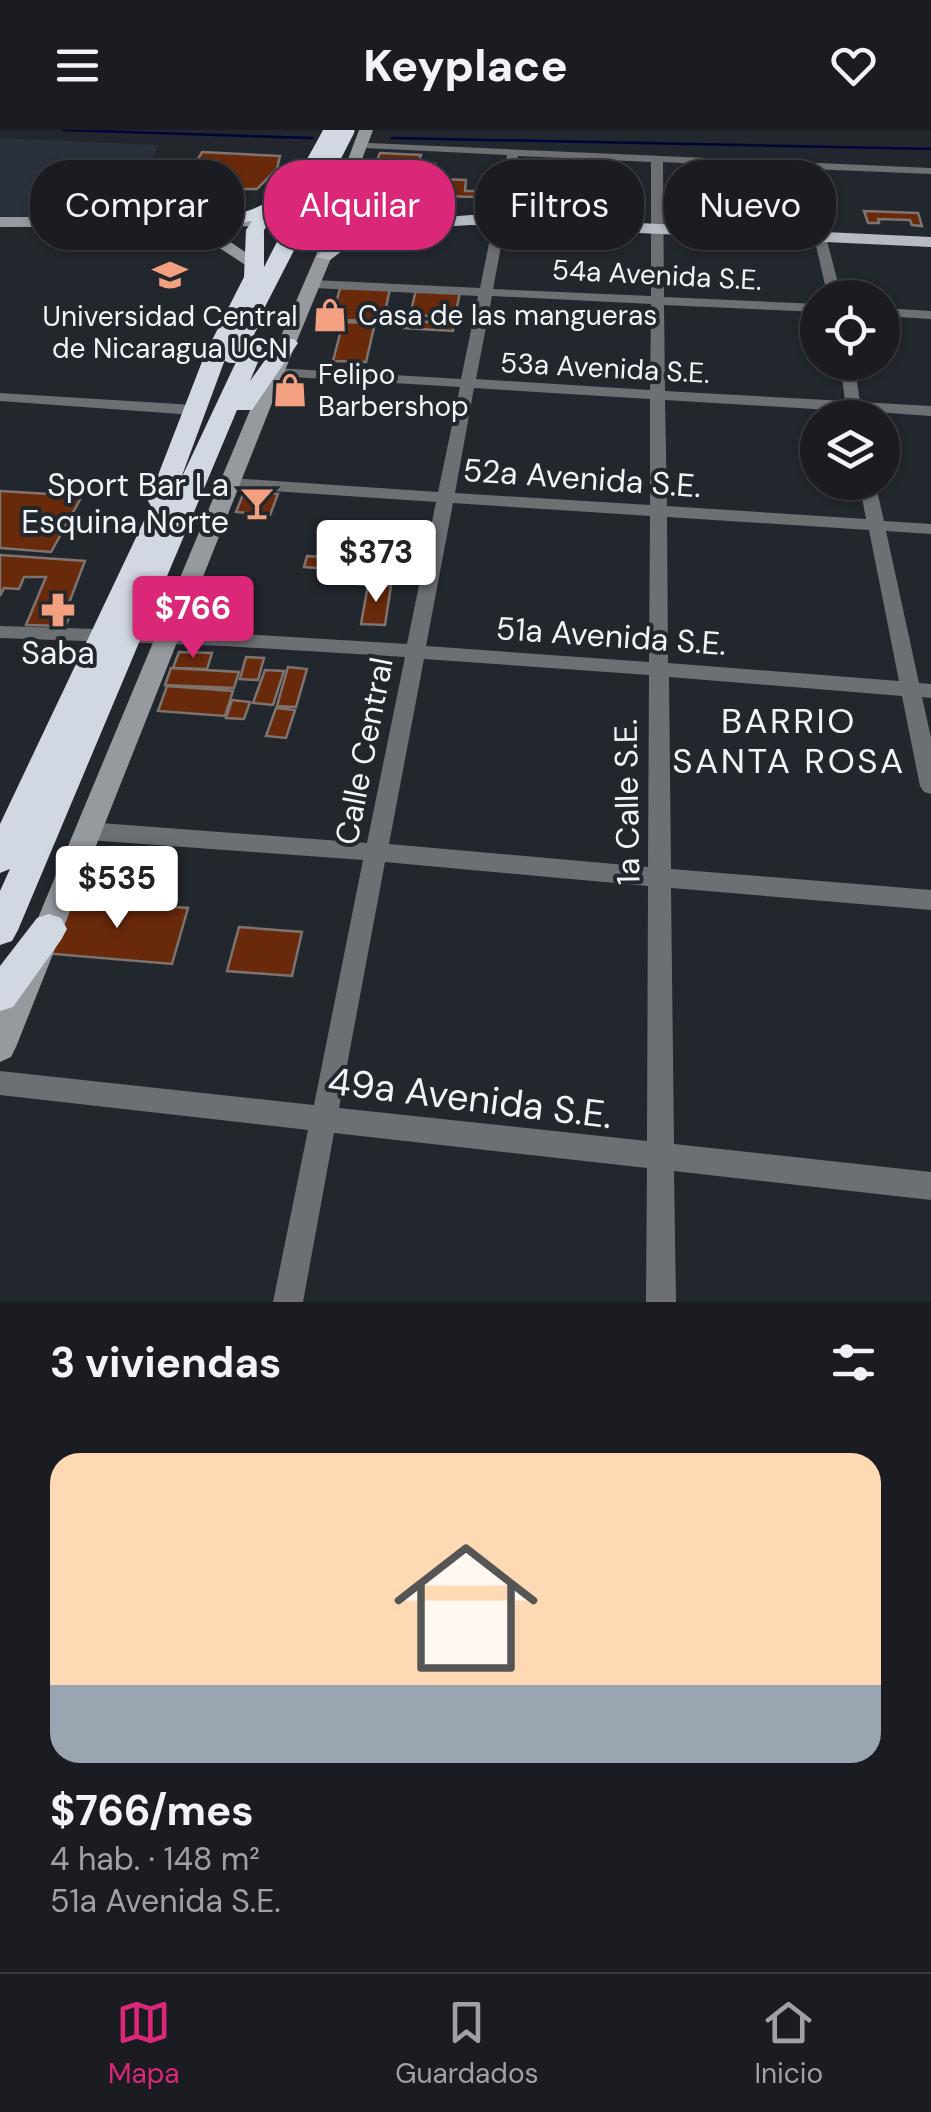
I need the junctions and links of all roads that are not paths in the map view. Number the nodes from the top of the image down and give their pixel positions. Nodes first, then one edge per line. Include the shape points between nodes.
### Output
1 (331, 130) edge
2 (345, 130) edge
3 (376, 130) edge
4 (364, 135) edge
5 (513, 153) junction
6 (355, 160) edge
7 (512, 160) edge
8 (657, 160) junction
9 (664, 160) edge
10 (836, 167) edge
11 (931, 171) edge
12 (455, 211) edge
13 (465, 212) junction
14 (455, 213) edge
15 (475, 213) edge
16 (0, 222) edge
17 (30, 222) edge
18 (244, 222) edge
19 (259, 222) junction
20 (264, 222) edge
21 (644, 223) edge
22 (244, 224) edge
23 (658, 224) junction
24 (664, 224) edge
25 (0, 231) edge
26 (30, 231) edge
27 (836, 232) edge
28 (931, 232) edge
29 (836, 233) edge
30 (931, 242) edge
31 (230, 250) edge
32 (328, 250) edge
33 (333, 250) edge
34 (496, 250) edge
35 (824, 250) edge
36 (324, 257) junction
37 (253, 262) junction
38 (832, 280) edge
39 (314, 284) junction
40 (488, 291) junction
41 (659, 300) junction
42 (800, 307) edge
43 (900, 313) edge
44 (931, 314) edge
45 (288, 343) junction
46 (242, 351) junction
47 (276, 372) junction
48 (470, 386) junction
49 (656, 396) junction
50 (0, 398) edge
51 (800, 408) edge
52 (194, 410) junction
53 (900, 411) edge
54 (931, 411) edge
55 (208, 457) junction
56 (230, 484) junction
57 (448, 498) junction
58 (869, 500) edge
59 (657, 514) junction
60 (874, 525) junction
61 (931, 529) edge
62 (152, 532) junction
63 (0, 632) edge
64 (167, 637) junction
65 (114, 638) junction
66 (418, 651) junction
67 (656, 670) junction
68 (922, 690) edge
69 (931, 786) edge
70 (88, 831) junction
71 (378, 850) junction
72 (0, 858) edge
73 (662, 880) junction
74 (931, 900) edge
75 (49, 928) junction
76 (0, 930) edge
77 (0, 995) edge
78 (0, 1047) edge
79 (0, 1084) edge
80 (325, 1118) junction
81 (660, 1158) junction
82 (931, 1186) edge
83 (288, 1302) edge
84 (661, 1302) edge

1 - 19 highway via 296,194
2 - 46 highway, bridge
3 - 4 street
4 - 5 street
4 - 6 street
4 - 46 highway
5 - 7 street, Calle Central
5 - 8 street
8 - 9 street
8 - 23 street, 1a Calle S.E.
10 - 11 street
12 - 13 main road
13 - 14 main road
13 - 15 main road
16 - 17 street
18 - 19 highway
19 - 20 street
19 - 22 street
19 - 37 highway
21 - 23 main road
23 - 24 main road
23 - 41 street, 1a Calle S.E.
25 - 26 street
27 - 28 main road
29 - 30 main road
31 - 37 street
32 - 36 street
33 - 36 main road
34 - 40 street, Calle Central
35 - 38 street
36 - 39 street
37 - 52 highway via 254,277
39 - 40 street, 54a Avenida S.E.
39 - 45 street
40 - 41 street, 54a Avenida S.E.
40 - 48 street, Calle Central
41 - 42 street, 54a Avenida S.E.
41 - 49 street, 1a Calle S.E.
43 - 44 street
45 - 47 street
45 - 55 highway
46 - 55 highway
46 - 62 highway
47 - 48 street, 53a Avenida S.E.
47 - 56 street
48 - 49 street, 53a Avenida S.E.
48 - 57 street, Calle Central
49 - 51 street, 53a Avenida S.E.
49 - 59 street, 1a Calle S.E.
50 - 52 street
52 - 62 highway
53 - 54 street, 53a Avenida S.E.
55 - 65 highway
56 - 57 street, 52a Avenida S.E.
56 - 64 street
57 - 59 street, 52a Avenida S.E.
57 - 66 street, Calle Central
58 - 60 street
59 - 60 street, 52a Avenida S.E.
59 - 67 street, 1a Calle S.E.
60 - 61 street, 52a Avenida S.E.
60 - 68 street
62 - 65 highway
63 - 65 street, 51a Avenida S.E.
64 - 65 street, 51a Avenida S.E.
64 - 66 street, 51a Avenida S.E.
64 - 70 street
65 - 72 highway
65 - 76 highway
66 - 67 street, 51a Avenida S.E.
66 - 71 street, Calle Central
67 - 68 street, 51a Avenida S.E.
67 - 73 street, 1a Calle S.E.
68 - 69 street
70 - 71 street
70 - 75 street
71 - 73 street
71 - 80 street, Calle Central
73 - 74 street
73 - 81 street, 1a Calle S.E.
75 - 77 highway
75 - 78 street
79 - 80 street, 49a Avenida S.E.
80 - 81 street, 49a Avenida S.E.
80 - 83 street, Calle Central
81 - 82 street, 49a Avenida S.E.
81 - 84 street, 1a Calle S.E.

